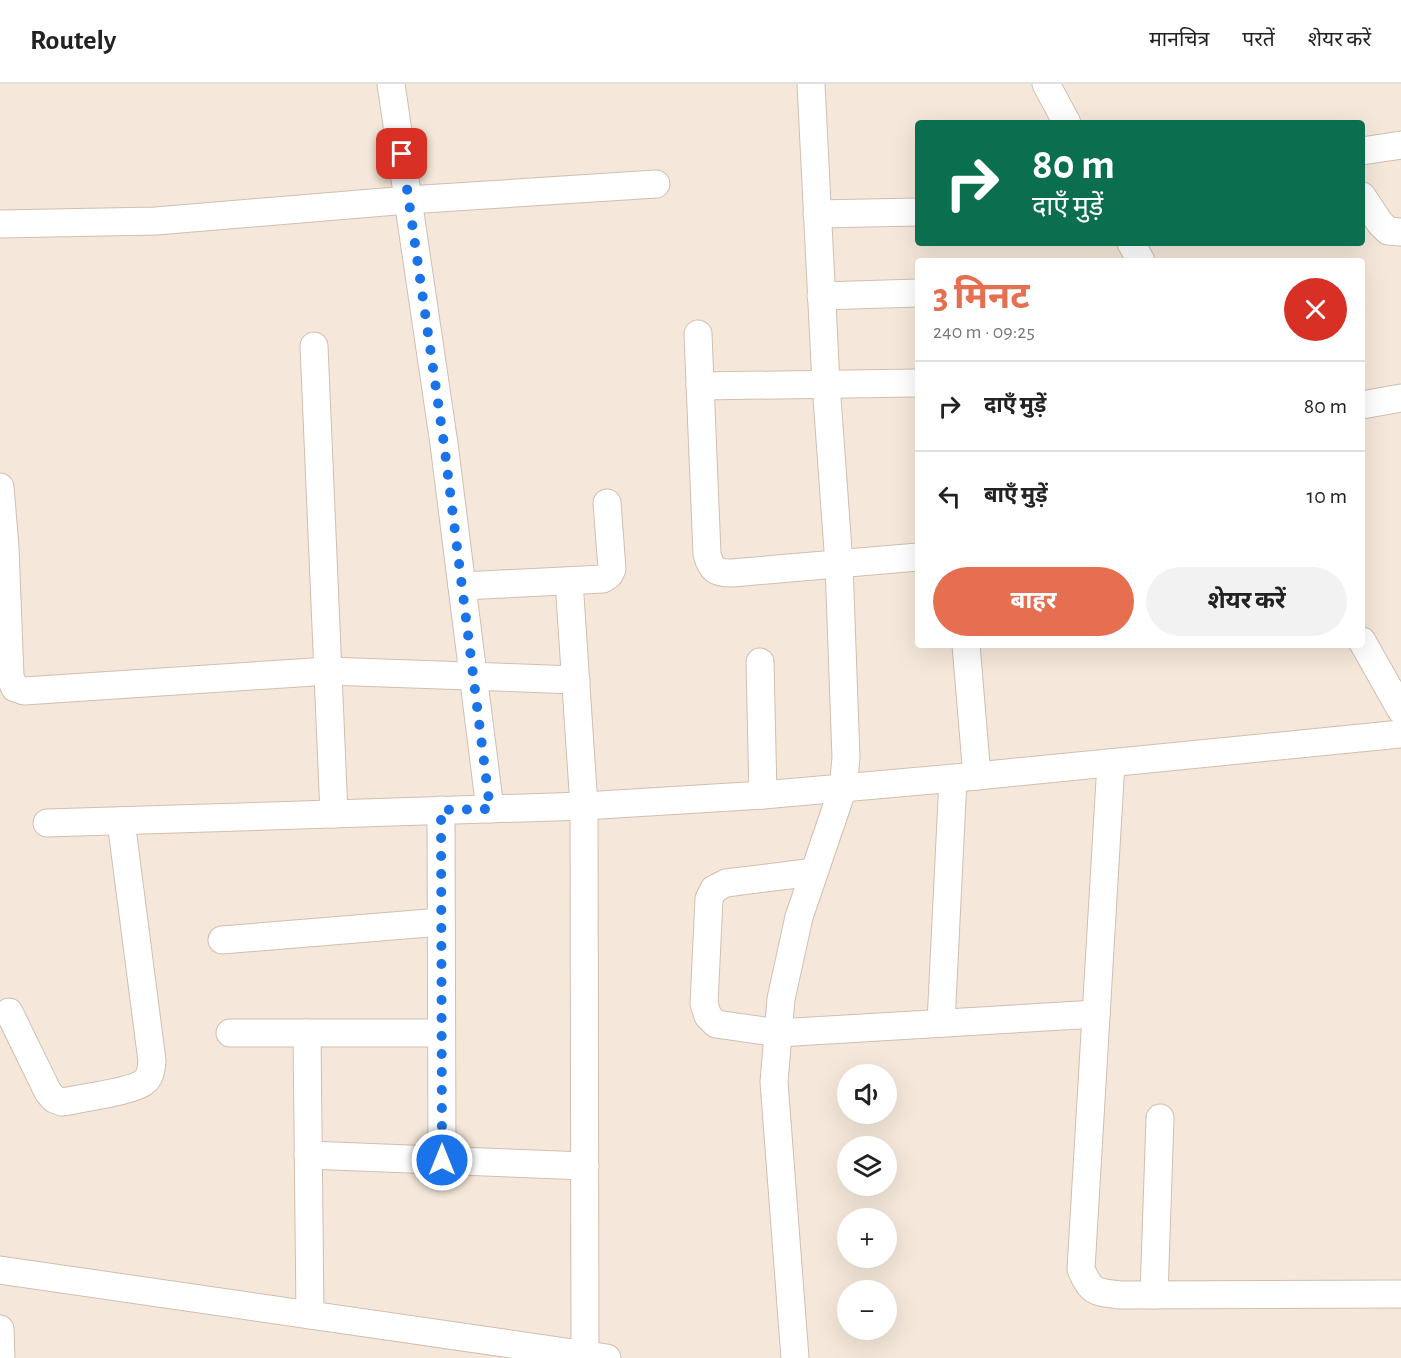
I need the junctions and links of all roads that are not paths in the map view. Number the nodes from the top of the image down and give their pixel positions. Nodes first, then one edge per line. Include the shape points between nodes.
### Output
1 (391, 84) edge
2 (811, 84) edge
3 (1046, 84) edge
4 (1065, 120) edge
5 (1401, 146) edge
6 (1365, 151) edge
7 (657, 183) dead end
8 (408, 200) junction
9 (1365, 200) edge
10 (915, 212) edge
11 (817, 214) junction
12 (0, 224) edge
13 (1401, 232) edge
14 (915, 293) edge
15 (822, 296) junction
16 (698, 334) dead end
17 (314, 346) dead end
18 (915, 382) edge
19 (826, 384) junction
20 (700, 386) junction
21 (1401, 398) edge
22 (1365, 404) edge
23 (0, 487) edge
24 (607, 503) dead end
25 (915, 557) edge
26 (839, 564) junction
27 (569, 581) junction
28 (462, 585) junction
29 (1365, 646) edge
30 (966, 648) edge
31 (760, 662) dead end
32 (328, 671) junction
33 (473, 676) junction
34 (576, 680) junction
35 (1401, 710) edge
36 (1401, 734) edge
37 (1111, 763) junction
38 (965, 778) junction
39 (843, 788) junction
40 (763, 795) junction
41 (584, 806) junction
42 (490, 809) junction
43 (441, 810) junction
44 (334, 814) junction
45 (121, 821) junction
46 (47, 823) dead end
47 (814, 872) junction
48 (441, 922) junction
49 (222, 940) dead end
50 (9, 1012) dead end
51 (1096, 1014) junction
52 (941, 1023) junction
53 (230, 1033) dead end
54 (307, 1033) junction
55 (441, 1033) junction
56 (778, 1033) junction
57 (1160, 1118) dead end
58 (308, 1155) junction
59 (442, 1160) junction
60 (585, 1166) junction
61 (0, 1270) edge
62 (1401, 1294) edge
63 (1154, 1295) junction
64 (310, 1315) junction
65 (0, 1329) edge
66 (596, 1357) edge
67 (1, 1358) edge
68 (795, 1358) edge

1 - 8 street
2 - 11 street
3 - 4 street
5 - 6 street
7 - 8 street
8 - 12 street via 156,221
8 - 28 street
9 - 13 street via 1388,231
10 - 11 street
11 - 15 street
14 - 15 street
15 - 19 street
16 - 20 street
17 - 32 street
18 - 19 street
19 - 20 street
19 - 26 street
20 - 26 street via 710,566 721,573 732,573
21 - 22 street
23 - 32 street via 10,677 15,688 24,691
24 - 27 street via 612,568 609,575 603,579
25 - 26 street
26 - 39 street via 846,758
27 - 28 street
27 - 34 street
28 - 33 street
29 - 35 street
30 - 38 street
31 - 40 street
32 - 33 street
32 - 44 street
33 - 34 street
33 - 42 street
34 - 41 street
36 - 37 street
37 - 38 street
37 - 51 street
38 - 39 street
38 - 52 street
39 - 40 street
39 - 47 street
40 - 41 street
41 - 42 street
41 - 60 street
42 - 43 street
43 - 44 street
43 - 48 street
44 - 45 street
45 - 46 street
45 - 50 street via 151,1073 144,1083 131,1089 62,1102 54,1099
47 - 56 street via 799,917 781,999
47 - 56 street via 726,883 714,889 709,899 704,1004 708,1016 716,1024
48 - 49 street
48 - 55 street
51 - 52 street
51 - 63 street via 1081,1269 1088,1286 1100,1292
52 - 56 street
53 - 54 street
54 - 55 street
54 - 58 street
55 - 59 street
56 - 68 street via 774,1082
57 - 63 street
58 - 59 street
58 - 64 street
59 - 60 street
60 - 66 street
61 - 64 street
62 - 63 street
64 - 66 street
65 - 67 street

